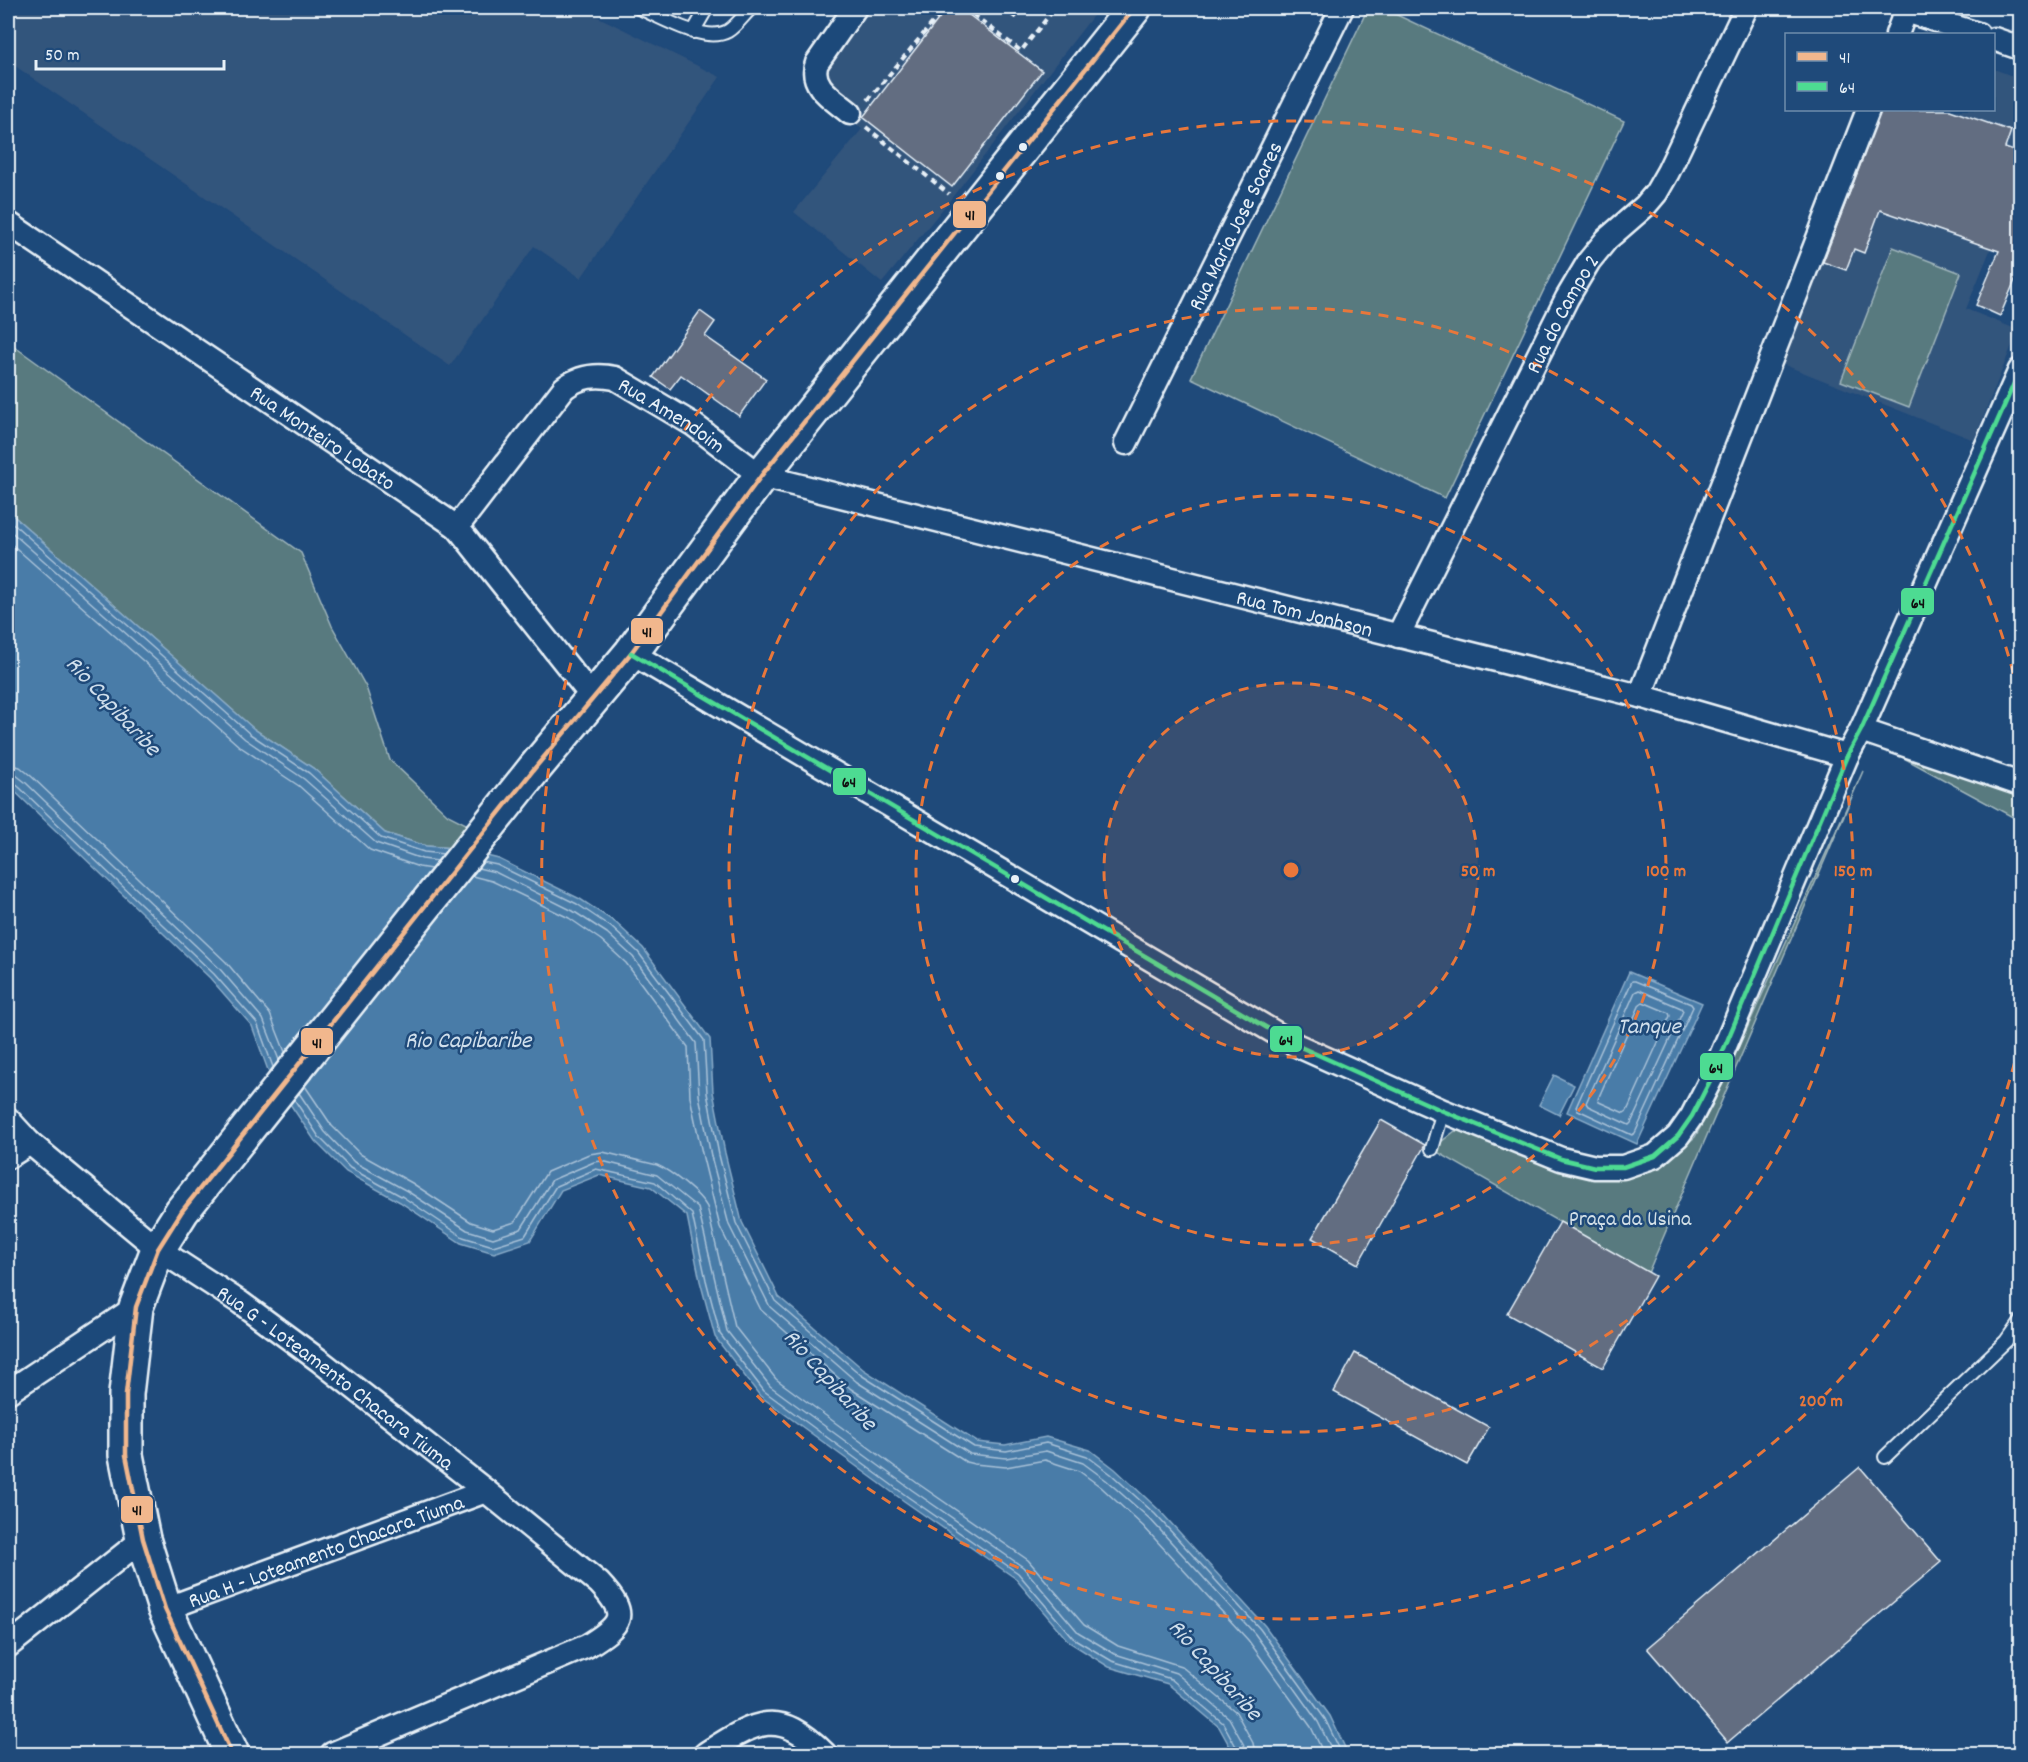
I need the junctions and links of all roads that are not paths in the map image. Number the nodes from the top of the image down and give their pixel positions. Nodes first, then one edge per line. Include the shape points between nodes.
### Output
1 (639, 8) edge
2 (707, 8) edge
3 (750, 8) edge
4 (855, 8) edge
5 (1134, 8) edge
6 (1342, 8) edge
7 (1746, 8) edge
8 (1906, 9) edge
9 (693, 32) junction
10 (1897, 33) edge
11 (1975, 33) edge
12 (1995, 39) edge
13 (2020, 48) edge
14 (1868, 111) edge
15 (852, 115) road end
16 (8, 223) edge
17 (2020, 370) edge
18 (1126, 443) dead end
19 (761, 476) junction
20 (457, 527) junction
21 (1398, 636) junction
22 (631, 653) junction
23 (1640, 696) junction
24 (593, 699) junction
25 (1862, 730) junction
26 (1847, 756) junction
27 (2020, 784) edge
28 (1443, 1111) junction
29 (8, 1119) edge
30 (30, 1143) junction
31 (1432, 1149) dead end
32 (8, 1157) edge
33 (158, 1249) junction
34 (136, 1307) junction
35 (2020, 1321) edge
36 (8, 1392) edge
37 (1885, 1457) dead end
38 (486, 1491) junction
39 (143, 1539) junction
40 (165, 1609) junction
41 (8, 1646) edge
42 (232, 1755) edge
43 (332, 1755) edge
44 (705, 1755) edge
45 (825, 1755) edge

1 - 9 lane
2 - 9 lane
3 - 9 lane via 729,31
4 - 15 street via 814,72 818,85
5 - 19 main road
6 - 18 street, Rua Maria Jose Soares
7 - 21 street, Rua do Campo 2 via 1656,193 1607,239 1567,298
8 - 10 street
8 - 11 street
12 - 13 street
14 - 23 street
16 - 20 street, Rua Monteiro Lobato
17 - 25 street
19 - 20 street, Rua Amendoim via 694,425 615,378 602,375 574,380 564,388
19 - 21 street, Rua Tom Jonhson
19 - 22 main road
20 - 24 street, Rua Monteiro Lobato
21 - 23 street, Rua Tom Jonhson
22 - 24 main road
22 - 28 street via 1296,1045
23 - 26 street, Rua Tom Jonhson
24 - 33 main road via 182,1210
25 - 26 street
25 - 27 street
26 - 28 street via 1712,1077 1678,1136 1655,1156 1623,1167 1595,1167 1561,1159
28 - 31 lane
29 - 30 street, Rua G - Loteamento Chacara Tiuma
30 - 32 street
30 - 33 street, Rua G - Loteamento Chacara Tiuma
33 - 34 main road
33 - 38 street, Rua G - Loteamento Chacara Tiuma via 285,1335
34 - 36 street
34 - 39 main road via 126,1394 126,1455
35 - 37 lane via 2006,1341
38 - 40 street, Rua H - Loteamento Chacara Tiuma
38 - 43 street, Rua G - Loteamento Chacara Tiuma via 599,1582 618,1609 616,1625 587,1646
39 - 40 main road
39 - 41 street
40 - 42 main road
44 - 45 street via 758,1725 783,1724 810,1739

